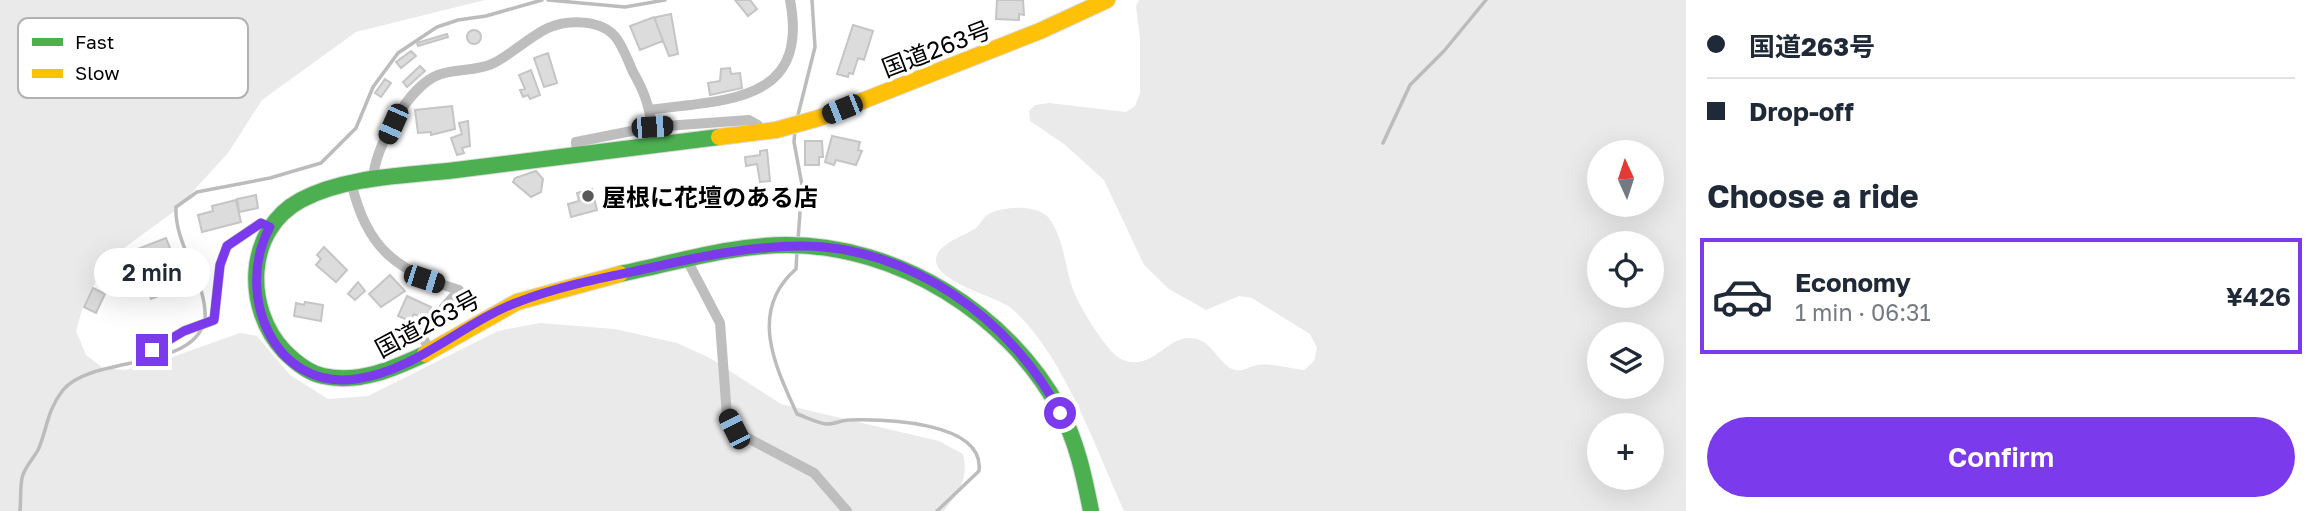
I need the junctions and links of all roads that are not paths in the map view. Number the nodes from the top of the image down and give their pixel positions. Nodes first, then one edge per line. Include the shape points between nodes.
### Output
1 (790, 0) edge
2 (1107, 0) edge
3 (650, 110) junction
4 (652, 127) junction
5 (768, 131) junction
6 (577, 156) junction
7 (373, 180) junction
8 (352, 185) junction
9 (270, 227) junction
10 (687, 260) junction
11 (429, 349) junction
12 (152, 350) dead end
13 (847, 511) edge
14 (1091, 511) edge

1 - 3 street via 795,37 792,52 776,77 755,93
2 - 5 highway, 国道263号 via 819,118
3 - 4 street
3 - 7 street via 647,96 611,32 581,22 565,23 548,28 489,65 440,74 422,83 393,124 373,169
4 - 5 street via 750,120
4 - 6 street via 576,142
5 - 6 highway, 国道263号
6 - 7 highway, 国道263号
7 - 8 highway, 国道263号
8 - 9 highway, 国道263号 via 321,191 285,211
8 - 11 street via 358,212 383,251 424,279 459,290 421,334
9 - 11 highway, 国道263号 via 257,258 258,313 274,344 299,365 323,377 354,380 391,372
9 - 12 street via 261,223 227,246 220,265 214,320
10 - 11 highway, 国道263号 via 566,286 516,303
10 - 13 street via 720,323 727,416 734,429 814,473
10 - 14 highway, 国道263号 via 730,250 804,246 852,251 929,281 967,304 1003,335 1040,377 1072,436

